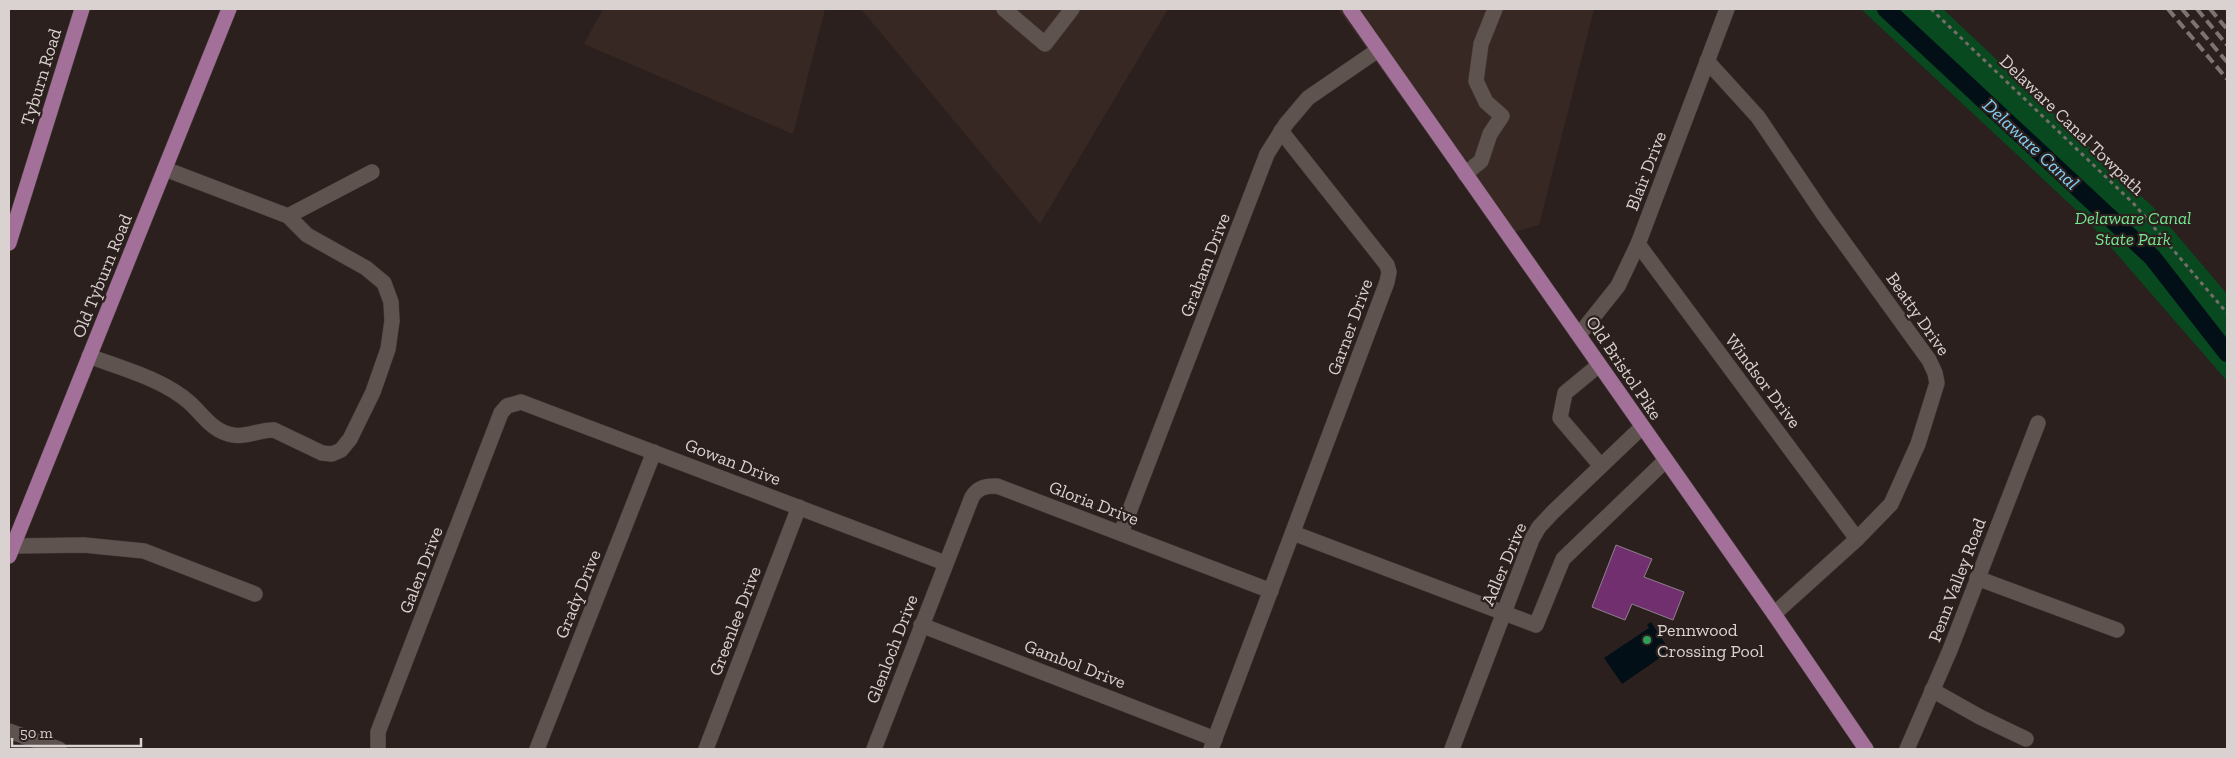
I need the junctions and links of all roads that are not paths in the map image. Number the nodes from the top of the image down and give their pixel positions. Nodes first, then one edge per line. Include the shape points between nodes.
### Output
1 (82, 9) edge
2 (229, 9) edge
3 (1004, 9) edge
4 (1072, 9) edge
5 (1350, 9) edge
6 (1496, 9) edge
7 (1728, 9) edge
8 (1378, 50) junction
9 (1708, 61) junction
10 (1281, 131) junction
11 (165, 170) junction
12 (372, 172) dead end
13 (1466, 174) junction
14 (288, 216) junction
15 (9, 243) edge
16 (1638, 244) junction
17 (1579, 334) junction
18 (89, 356) junction
19 (1599, 365) junction
20 (507, 406) joint
21 (2038, 423) dead end
22 (1642, 427) junction
23 (654, 452) junction
24 (1666, 460) junction
25 (1601, 466) junction
26 (799, 507) junction
27 (1121, 533) junction
28 (1293, 533) junction
29 (1857, 539) junction
30 (11, 551) edge
31 (945, 562) junction
32 (1977, 578) junction
33 (1271, 591) junction
34 (255, 594) dead end
35 (1503, 613) junction
36 (1774, 614) junction
37 (922, 625) junction
38 (2117, 630) dead end
39 (1932, 690) junction
40 (9, 731) edge
41 (2026, 739) dead end
42 (1213, 744) edge
43 (59, 749) edge
44 (378, 749) edge
45 (537, 749) edge
46 (706, 749) edge
47 (874, 749) edge
48 (1452, 749) edge
49 (1866, 749) edge
50 (1907, 749) edge

1 - 15 main road, Tyburn Road
2 - 11 main road, Old Tyburn Road
3 - 4 street via 1045,44
5 - 8 main road, Old Bristol Pike
6 - 13 street via 1481,44 1476,81 1486,102 1502,116 1490,134 1480,161
7 - 9 street, Blair Drive
8 - 10 street, Graham Drive via 1308,98
8 - 13 main road, Old Bristol Pike
9 - 16 street, Blair Drive
9 - 29 street, Beatty Drive via 1758,117 1936,372 1937,383 1918,444 1891,504
10 - 27 street, Graham Drive via 1267,154
10 - 28 street, Garner Drive via 1387,265 1389,272
11 - 14 street
11 - 18 main road, Old Tyburn Road
12 - 14 street
13 - 17 main road, Old Bristol Pike
14 - 18 street via 307,235 366,268 384,283 391,302 388,349 359,423 341,450 332,454 322,453 274,430 232,435 207,421 175,391
16 - 17 street, Blair Drive via 1618,286
16 - 29 street, Windsor Drive
17 - 19 main road, Old Bristol Pike
18 - 30 main road, Old Tyburn Road
19 - 22 main road, Old Bristol Pike
19 - 25 street via 1565,393 1560,418
20 - 23 street, Gowan Drive via 521,402
20 - 44 street, Galen Drive via 501,413 378,732
21 - 32 street, Penn Valley Road
22 - 24 main road, Old Bristol Pike
22 - 25 street, Adler Drive
23 - 26 street, Gowan Drive
23 - 45 street, Grady Drive
24 - 35 street via 1564,559 1536,625
24 - 36 main road, Old Bristol Pike
25 - 35 street, Adler Drive via 1539,527
26 - 31 street, Gowan Drive
26 - 46 street, Greenlee Drive
27 - 31 street, Gloria Drive via 997,486 985,486 972,497
27 - 33 street, Gloria Drive
28 - 33 street, Garner Drive
28 - 35 street
29 - 36 street, Beatty Drive
30 - 34 street via 84,546 144,551
31 - 37 street, Glenloch Drive
32 - 38 street
32 - 39 street, Penn Valley Road
33 - 42 street, Garner Drive
35 - 48 street, Adler Drive
36 - 49 main road, Old Bristol Pike
37 - 42 street, Gambol Drive
37 - 47 street, Glenloch Drive
39 - 41 street
39 - 50 street, Penn Valley Road
40 - 43 street

